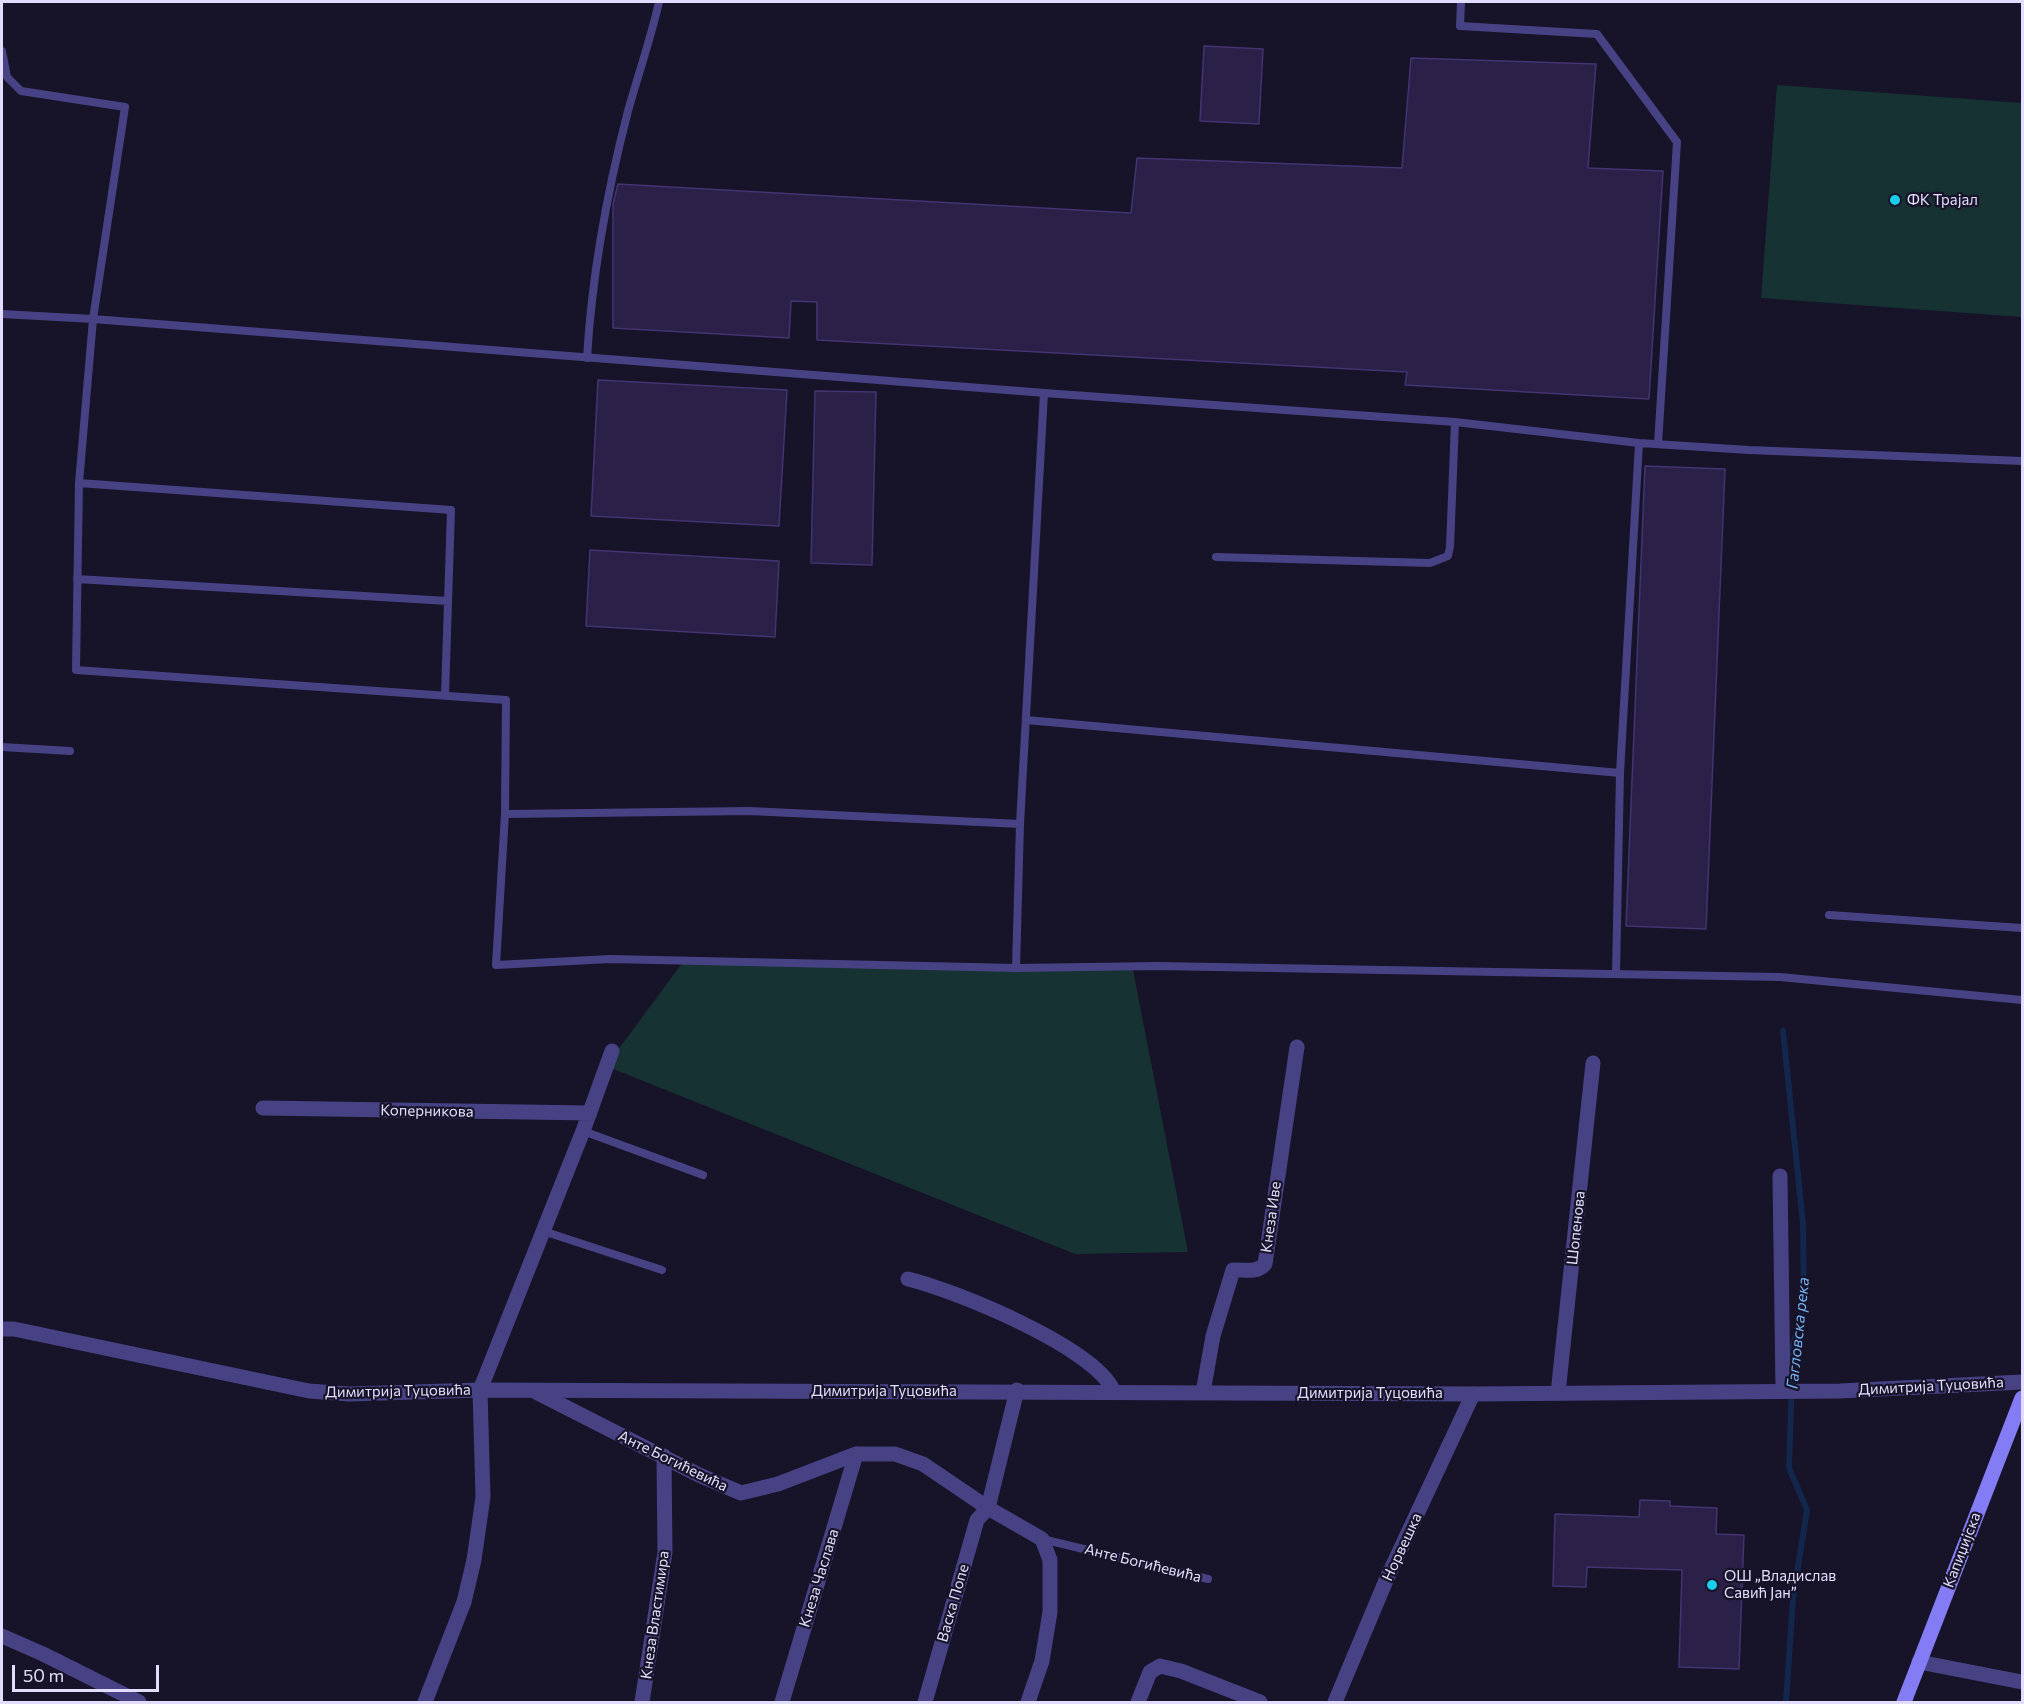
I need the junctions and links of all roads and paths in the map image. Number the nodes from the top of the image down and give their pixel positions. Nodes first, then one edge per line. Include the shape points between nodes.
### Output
1 (659, 2) edge
2 (1461, 2) edge
3 (2, 51) edge
4 (2, 314) edge
5 (93, 319) junction
6 (586, 358) junction
7 (1044, 393) junction
8 (1455, 422) junction
9 (1639, 443) junction
10 (1658, 444) junction
11 (2022, 460) edge
12 (79, 483) junction
13 (1216, 557) dead end
14 (77, 579) junction
15 (448, 601) junction
16 (445, 695) junction
17 (1026, 720) junction
18 (2, 747) edge
19 (70, 751) dead end
20 (1620, 773) junction
21 (505, 814) junction
22 (1020, 824) junction
23 (1828, 915) dead end
24 (2022, 928) edge
25 (1016, 968) junction
26 (1616, 974) junction
27 (2022, 1000) edge
28 (1297, 1047) dead end
29 (612, 1051) dead end
30 (1593, 1063) dead end
31 (263, 1108) dead end
32 (590, 1113) junction
33 (584, 1131) junction
34 (703, 1175) dead end
35 (1780, 1176) dead end
36 (543, 1231) junction
37 (662, 1270) dead end
38 (908, 1279) dead end
39 (2, 1329) edge
40 (2022, 1382) edge
41 (480, 1390) junction
42 (1017, 1390) junction
43 (534, 1391) junction
44 (1779, 1391) junction
45 (1114, 1392) junction
46 (1203, 1392) junction
47 (1558, 1393) junction
48 (1473, 1394) junction
49 (2022, 1398) edge
50 (856, 1454) junction
51 (664, 1456) junction
52 (988, 1508) junction
53 (1042, 1539) junction
54 (1208, 1579) dead end
55 (2, 1636) edge
56 (1919, 1662) junction
57 (2022, 1682) edge
58 (136, 1702) edge
59 (425, 1702) edge
60 (642, 1702) edge
61 (782, 1702) edge
62 (925, 1702) edge
63 (1028, 1702) edge
64 (1138, 1702) edge
65 (1260, 1702) edge
66 (1335, 1702) edge
67 (1904, 1702) edge

1 - 6 lane via 627,115 606,210 591,289
2 - 10 lane via 1460,26 1597,34 1677,142
3 - 5 lane via 7,77 21,91 125,107
4 - 5 lane
5 - 6 lane
5 - 12 lane
6 - 7 lane
7 - 8 lane
7 - 17 lane
8 - 9 lane
8 - 13 lane via 1450,547 1448,556 1442,560
9 - 10 lane
9 - 20 lane
10 - 11 lane
12 - 14 lane
12 - 15 lane via 452,510
14 - 15 lane
14 - 16 lane via 76,670
15 - 16 lane
16 - 21 lane via 506,700
17 - 20 lane
17 - 22 lane
18 - 19 lane
20 - 26 lane
21 - 22 lane via 750,811
21 - 25 lane via 496,965 610,959
22 - 25 lane
23 - 24 lane
25 - 26 lane via 1158,966
26 - 27 lane via 1780,977
28 - 46 street, Кнеза Иве via 1265,1264 1261,1269 1233,1270 1213,1336
29 - 32 street
30 - 47 street, Шопенова
31 - 32 street, Коперникова
32 - 33 street
33 - 34 lane
33 - 36 street
35 - 44 street
36 - 37 lane
36 - 41 street
38 - 45 street via 958,1294 1040,1334 1098,1368
39 - 41 street, Димитрија Туцовића via 309,1391 349,1394
40 - 44 street, Димитрија Туцовића
41 - 43 street, Димитрија Туцовића
41 - 59 street via 483,1497 474,1560 458,1621
42 - 43 street, Димитрија Туцовића
42 - 45 street, Димитрија Туцовића
42 - 52 street, Васка Попе
43 - 51 street, Анте Богићевића
44 - 47 street, Димитрија Туцовића
45 - 46 street, Димитрија Туцовића
46 - 48 street, Димитрија Туцовића
47 - 48 street, Димитрија Туцовића
48 - 66 street, Норвешка via 1387,1578
49 - 56 main road, Капиџијска
50 - 51 street, Анте Богићевића via 778,1484 741,1493
50 - 52 street, Анте Богићевића via 880,1452 909,1458
50 - 61 street, Кнеза Часлава
51 - 60 street, Кнеза Властимира via 665,1552
52 - 53 street, Анте Богићевића
52 - 62 street, Васка Попе via 977,1520
53 - 54 lane, Анте Богићевића
53 - 63 street via 1050,1560 1050,1612 1042,1660
55 - 58 street
56 - 57 street
56 - 67 main road, Капиџијска
64 - 65 street via 1150,1672 1160,1666

